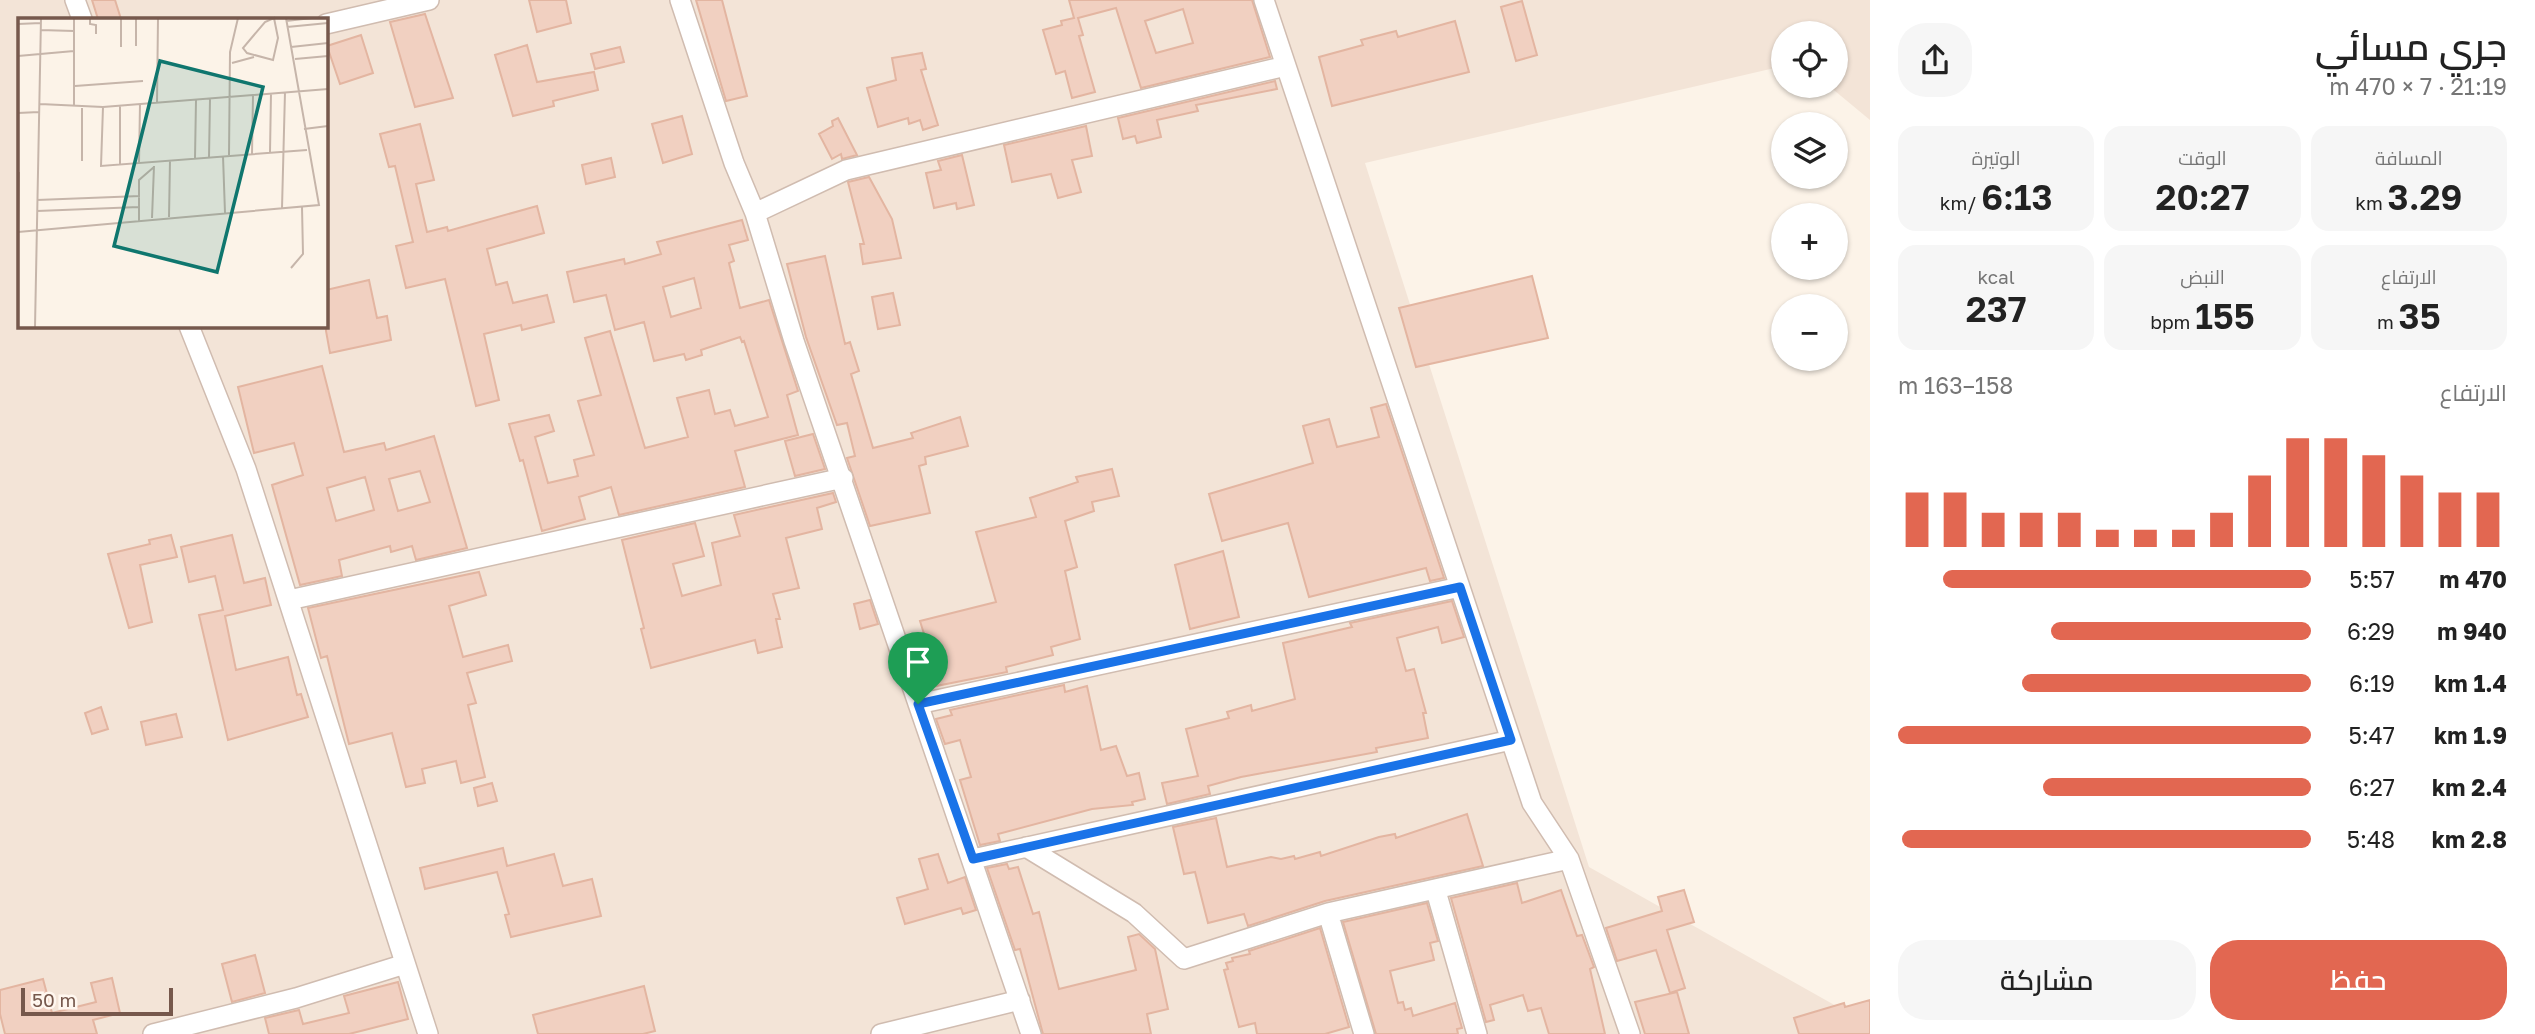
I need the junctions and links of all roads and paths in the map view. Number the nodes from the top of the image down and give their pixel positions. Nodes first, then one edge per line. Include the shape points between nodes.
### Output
1 (75, 0) edge
2 (429, 0) edge
3 (680, 0) edge
4 (1264, 0) edge
5 (82, 18) edge
6 (327, 24) edge
7 (1286, 66) junction
8 (755, 213) junction
9 (189, 327) edge
10 (843, 478) junction
11 (1460, 587) junction
12 (289, 600) junction
13 (918, 704) junction
14 (1511, 740) junction
15 (1026, 847) junction
16 (973, 859) junction
17 (1569, 859) junction
18 (1436, 891) junction
19 (1328, 914) junction
20 (405, 964) junction
21 (1020, 1000) junction
22 (153, 1034) edge
23 (428, 1034) edge
24 (881, 1034) edge
25 (1031, 1034) edge
26 (1364, 1034) edge
27 (1477, 1034) edge
28 (1630, 1034) edge

1 - 5 street
2 - 6 street
3 - 8 street
4 - 7 street
7 - 8 street via 846,170
7 - 11 street
8 - 10 street
9 - 12 street via 246,469
10 - 12 street
10 - 13 street
11 - 13 street
11 - 14 street
12 - 20 street
13 - 16 street
14 - 15 street
14 - 17 street via 1532,803
15 - 16 street
15 - 19 street via 1134,913 1184,959
16 - 21 street
17 - 18 street
17 - 28 street
18 - 19 street
18 - 27 street
19 - 26 street
20 - 22 street via 296,998
20 - 23 street
21 - 24 street
21 - 25 street

